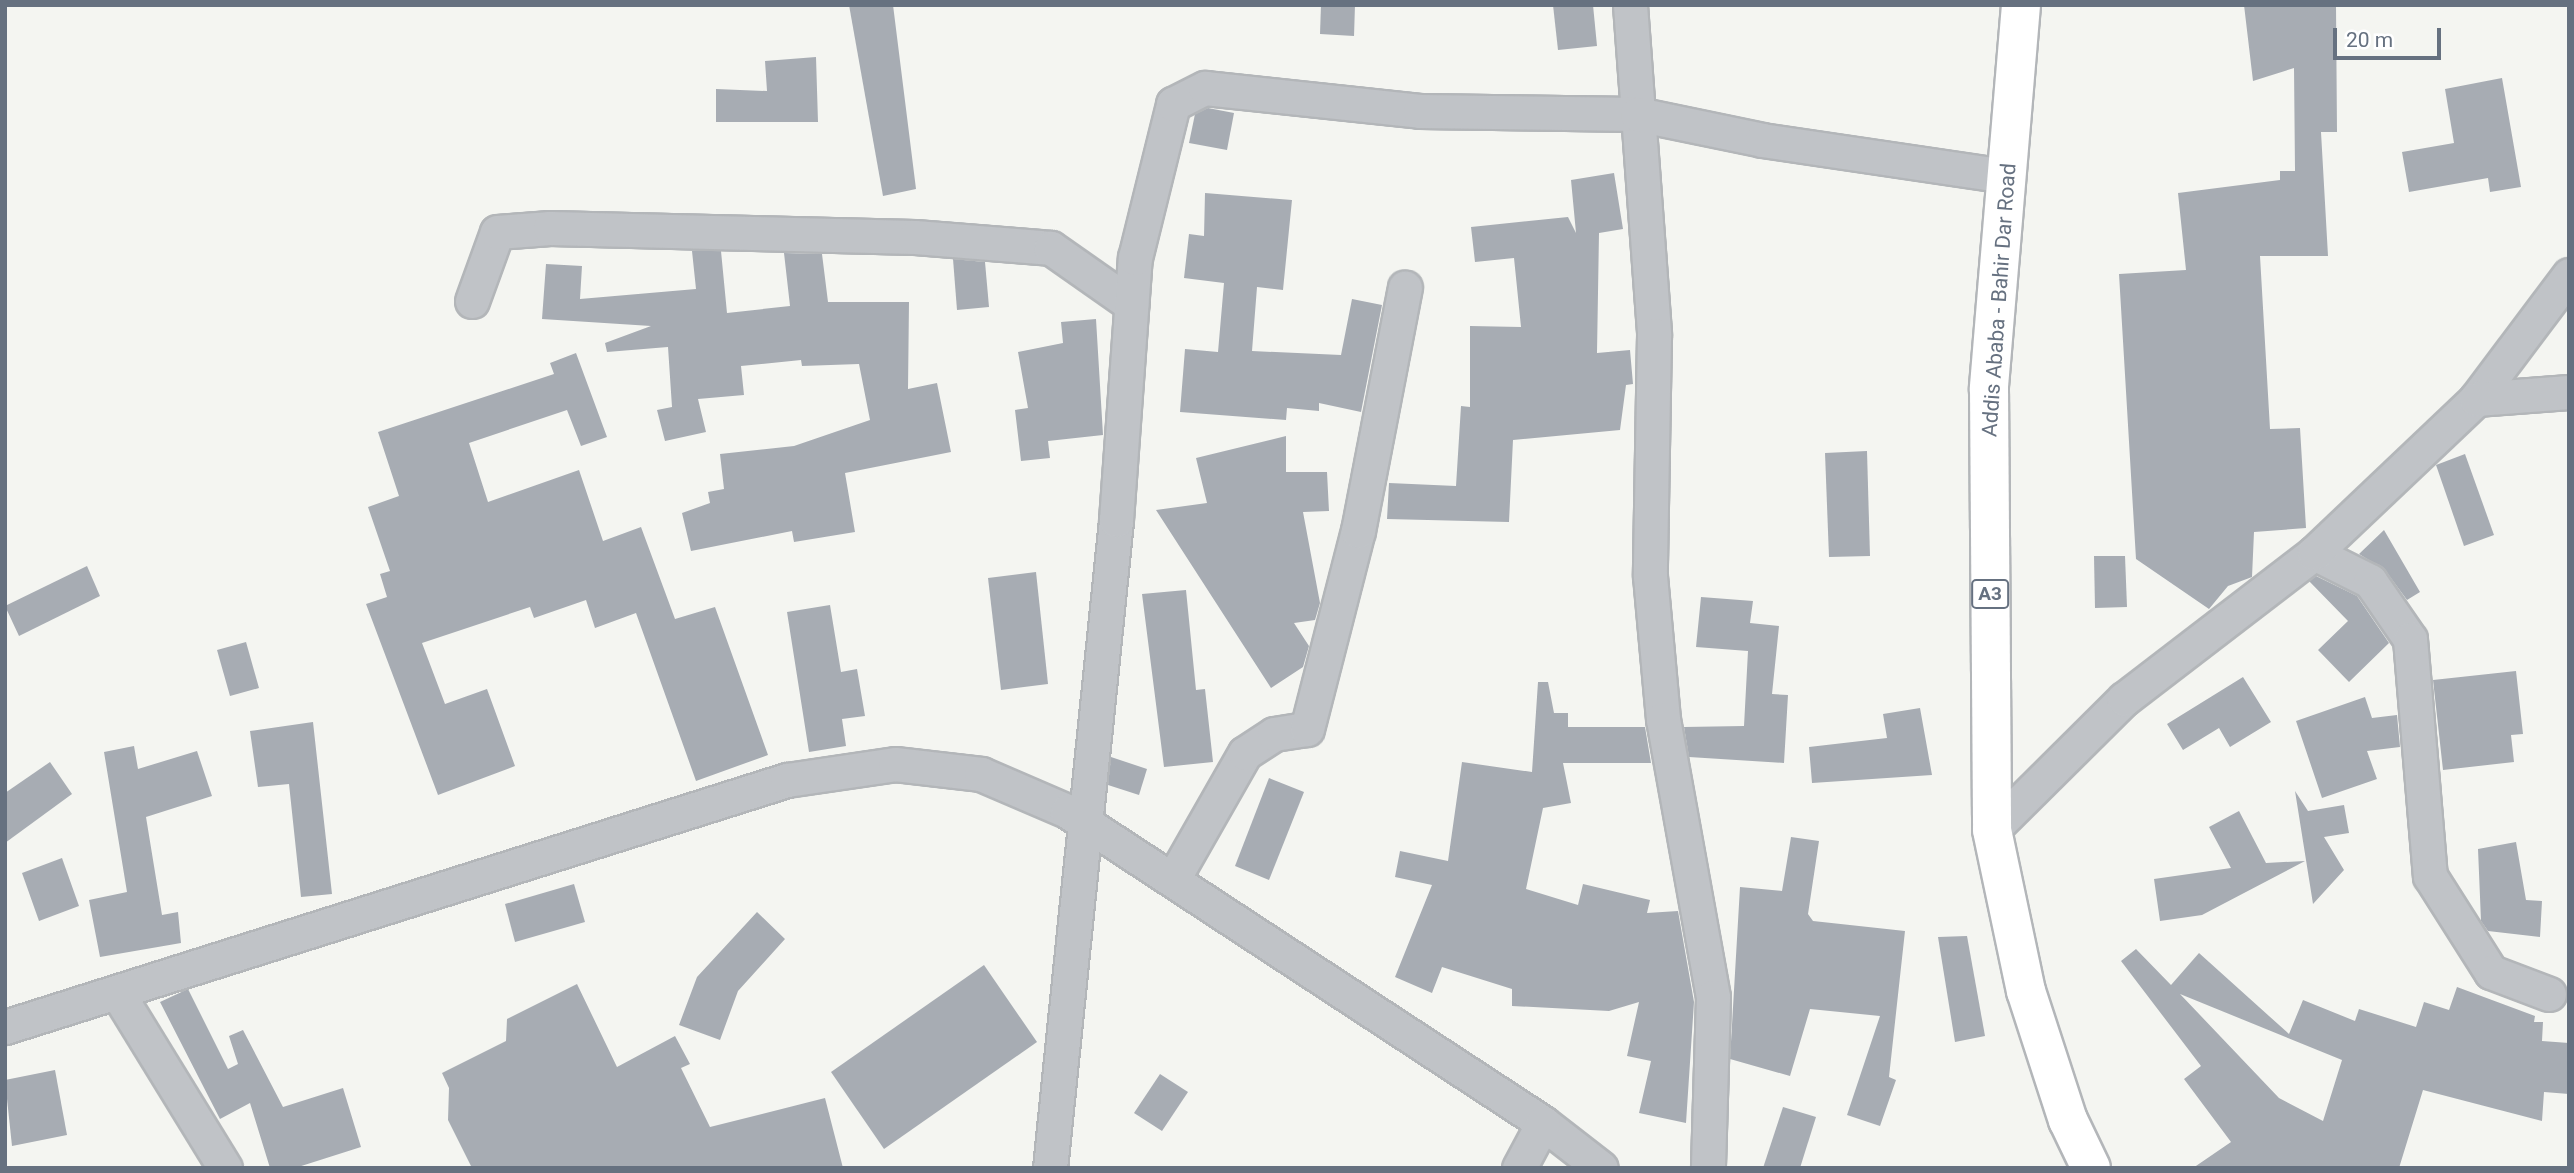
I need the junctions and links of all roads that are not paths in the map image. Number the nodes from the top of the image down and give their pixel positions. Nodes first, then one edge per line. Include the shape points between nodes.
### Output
1 (1630, 5) edge
2 (2021, 5) edge
3 (1637, 114) junction
4 (2007, 176) junction
5 (2569, 275) edge
6 (1405, 288) dead end
7 (472, 301) dead end
8 (1131, 304) junction
9 (2569, 392) edge
10 (2476, 399) junction
11 (2314, 553) junction
12 (1085, 822) junction
13 (1992, 830) junction
14 (1173, 879) junction
15 (2549, 993) dead end
16 (118, 994) junction
17 (5, 1027) edge
18 (1543, 1123) junction
19 (225, 1168) edge
20 (1050, 1168) edge
21 (1519, 1168) edge
22 (1601, 1168) edge
23 (1708, 1168) edge
24 (2091, 1168) edge

1 - 3 street
2 - 4 highway, Addis Ababa - Bahir Dar Road / A3
3 - 4 street via 1762,140
3 - 8 street via 1420,111 1205,88 1172,104 1135,258
3 - 23 street via 1654,335 1650,576 1663,719 1713,997
4 - 13 highway, Addis Ababa - Bahir Dar Road / A3 via 1989,389
5 - 10 street
6 - 14 street via 1358,531 1307,729 1274,734 1245,753
7 - 8 street via 497,232 550,228 915,237 1051,248
8 - 12 street
9 - 10 street
10 - 11 street
11 - 13 street via 2124,699
11 - 15 street via 2370,581 2410,639 2430,876 2491,972
12 - 14 street
12 - 16 street via 981,774 895,764 788,780
12 - 20 street
13 - 24 highway, Addis Ababa - Bahir Dar Road / A3 via 2026,991 2068,1120
14 - 18 street
16 - 17 street
16 - 19 street
18 - 21 street
18 - 22 street

